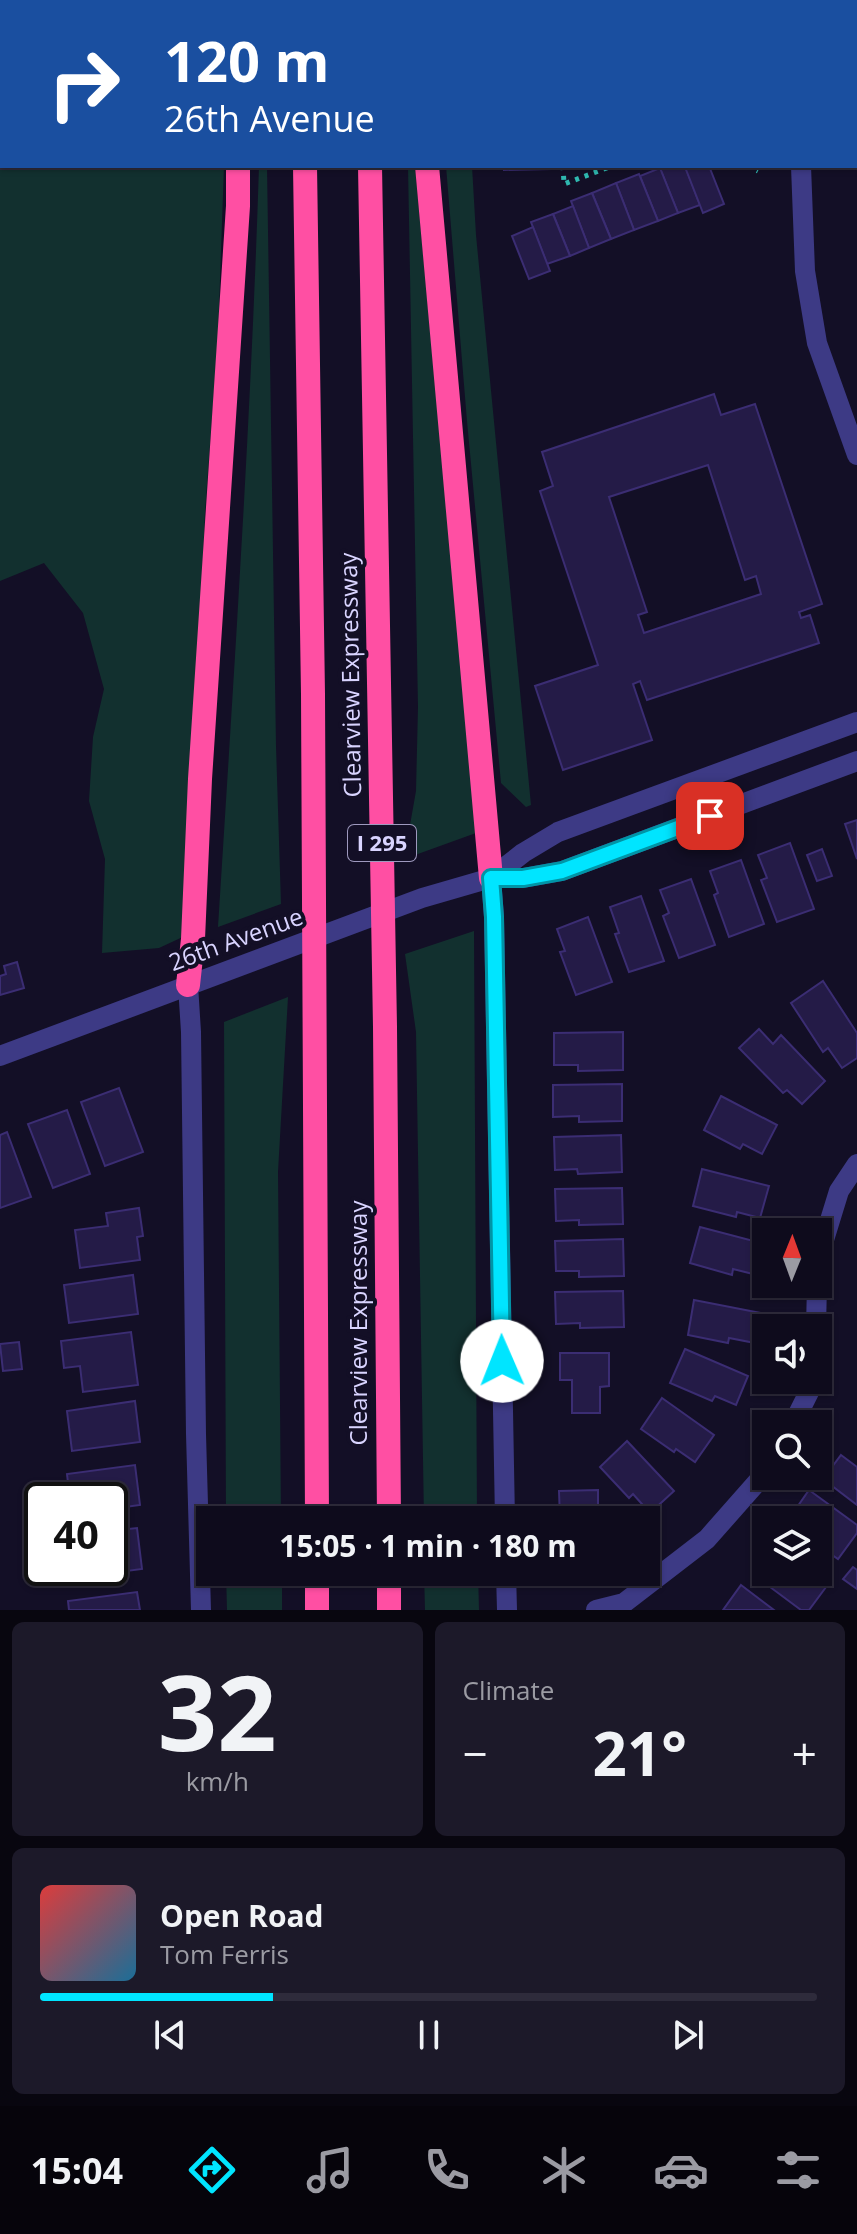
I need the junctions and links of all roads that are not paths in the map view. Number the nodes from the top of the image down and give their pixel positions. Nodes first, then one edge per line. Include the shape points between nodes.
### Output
1 (238, 168) edge
2 (305, 168) edge
3 (370, 168) edge
4 (427, 168) edge
5 (801, 168) edge
6 (857, 455) edge
7 (857, 722) edge
8 (857, 761) edge
9 (491, 878) junction
10 (188, 985) junction
11 (0, 1056) edge
12 (857, 1164) edge
13 (831, 1218) edge
14 (752, 1488) edge
15 (317, 1506) edge
16 (389, 1506) edge
17 (505, 1506) edge
18 (317, 1586) edge
19 (389, 1586) edge
20 (506, 1586) edge
21 (201, 1610) edge
22 (317, 1610) edge
23 (389, 1610) edge
24 (507, 1610) edge
25 (596, 1610) edge

1 - 10 highway
2 - 15 highway, Clearview Expressway / I 295
3 - 16 highway, Clearview Expressway / I 295
4 - 9 highway
5 - 6 street via 805,271 817,343
7 - 9 street, 26th Avenue via 558,832
8 - 9 street, 26th Avenue via 562,871
9 - 10 street, 26th Avenue via 422,898
9 - 17 street
10 - 11 street, 26th Avenue
10 - 21 street
12 - 13 street via 839,1191
14 - 25 street via 707,1539 624,1603
18 - 22 highway
19 - 23 highway
20 - 24 street

